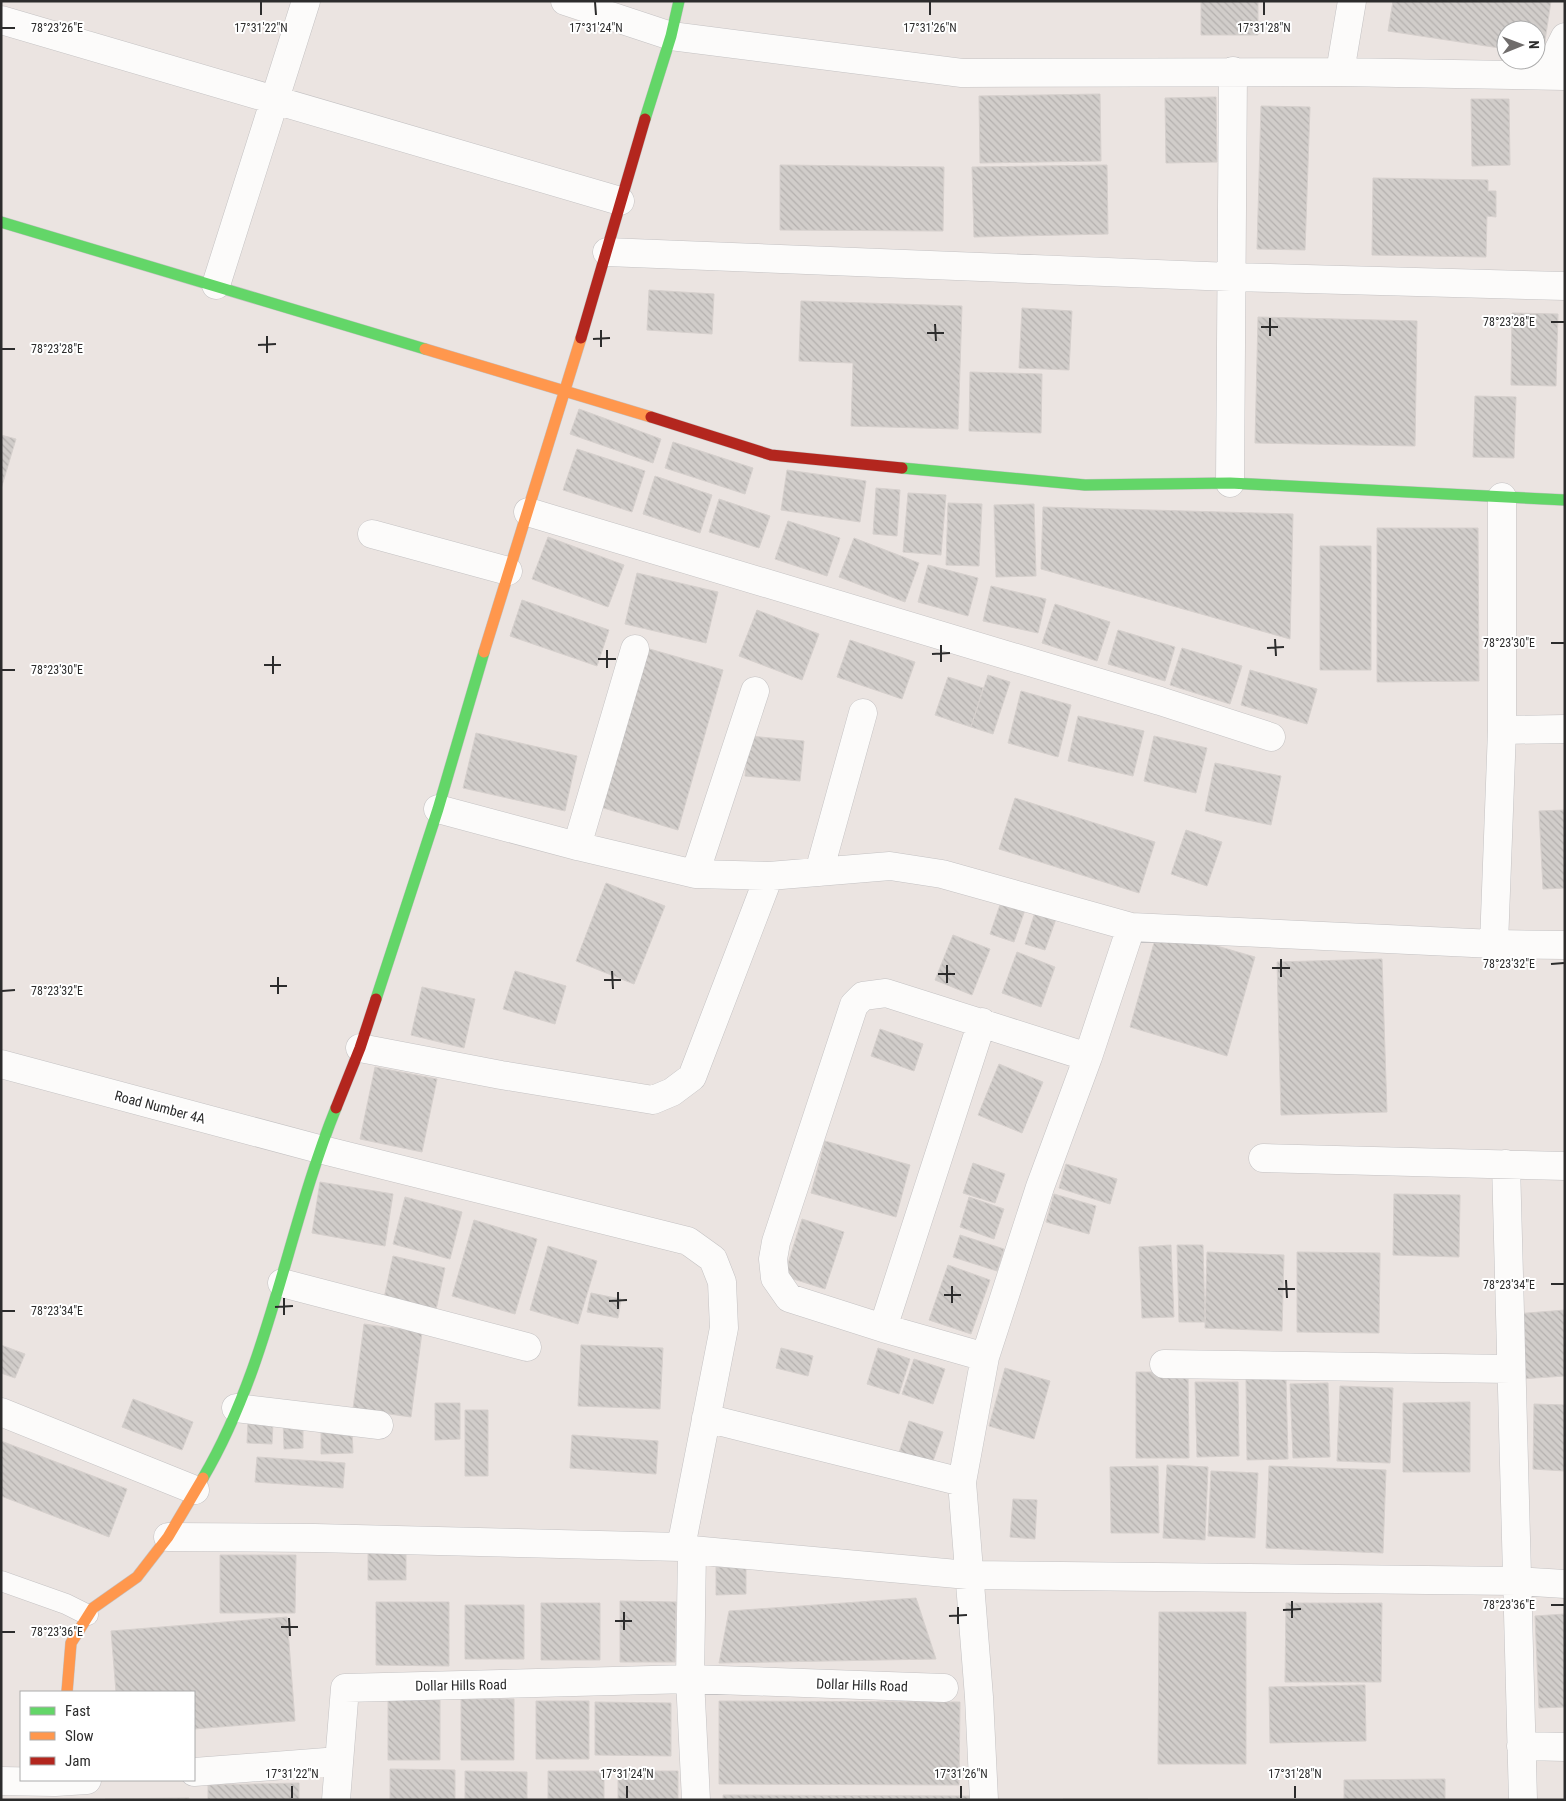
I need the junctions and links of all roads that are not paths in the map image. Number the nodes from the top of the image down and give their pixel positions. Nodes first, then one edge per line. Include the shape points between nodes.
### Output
1 (306, 1) edge
2 (564, 1) edge
3 (679, 1) edge
4 (1352, 1) edge
5 (1, 20) edge
6 (671, 36) junction
7 (1565, 37) edge
8 (1232, 71) junction
9 (1340, 72) junction
10 (1555, 76) edge
11 (276, 99) junction
12 (620, 201) junction
13 (1, 222) edge
14 (607, 252) junction
15 (1231, 277) junction
16 (216, 285) junction
17 (1565, 286) edge
18 (566, 390) junction
19 (1230, 483) junction
20 (1502, 497) junction
21 (1565, 500) edge
22 (528, 512) junction
23 (372, 534) dead end
24 (508, 571) junction
25 (635, 649) dead end
26 (755, 691) dead end
27 (863, 713) dead end
28 (1565, 729) edge
29 (1502, 730) junction
30 (1271, 737) dead end
31 (438, 809) junction
32 (578, 846) junction
33 (819, 872) junction
34 (695, 874) junction
35 (769, 876) junction
36 (1131, 927) junction
37 (1494, 944) junction
38 (1565, 945) edge
39 (982, 1022) junction
40 (360, 1048) junction
41 (1088, 1057) junction
42 (1, 1064) edge
43 (319, 1150) junction
44 (1263, 1158) dead end
45 (1506, 1164) junction
46 (1565, 1166) edge
47 (282, 1283) junction
48 (883, 1328) junction
49 (527, 1347) dead end
50 (985, 1357) junction
51 (1164, 1364) dead end
52 (1511, 1369) junction
53 (236, 1408) junction
54 (1, 1412) edge
55 (706, 1418) junction
56 (379, 1425) dead end
57 (962, 1482) junction
58 (195, 1490) junction
59 (168, 1537) junction
60 (687, 1548) junction
61 (968, 1575) junction
62 (1, 1581) edge
63 (1516, 1581) junction
64 (1565, 1584) edge
65 (88, 1615) junction
66 (690, 1679) junction
67 (944, 1688) dead end
68 (67, 1691) edge
69 (1521, 1746) junction
70 (1565, 1747) edge
71 (339, 1760) junction
72 (195, 1772) edge
73 (1, 1781) edge
74 (82, 1781) edge
75 (55, 1787) edge
76 (336, 1800) edge
77 (696, 1800) edge
78 (984, 1800) edge
79 (1523, 1800) edge

1 - 11 street
2 - 6 street
3 - 6 street
4 - 9 street
5 - 11 street
6 - 8 street via 962,73
6 - 12 street
7 - 10 street
8 - 9 street
8 - 15 street
9 - 10 street
11 - 12 street
11 - 16 street
12 - 14 street
13 - 16 street
14 - 15 street
14 - 18 street
15 - 17 street
15 - 19 street
16 - 18 street
18 - 19 street via 771,455 1085,485
18 - 22 street
19 - 20 street
20 - 21 street
20 - 29 street
22 - 24 street
22 - 30 street
23 - 24 street
24 - 31 street
25 - 32 street
26 - 34 street
27 - 33 street
28 - 29 street
29 - 37 street
31 - 32 street
31 - 40 street
32 - 34 street
33 - 35 street
33 - 36 street via 890,866 942,874
34 - 35 street
35 - 40 street via 692,1076 672,1092 653,1100
36 - 37 street
36 - 41 street
37 - 38 street
39 - 41 street
39 - 48 street
39 - 48 street via 886,993 863,996 854,1005 776,1242 773,1259 775,1278 789,1298
40 - 43 street
41 - 50 street via 1040,1186
42 - 43 street, Road Number 4A
43 - 47 street
43 - 55 street, Road Number 4A via 688,1241 714,1259 722,1282 724,1328
44 - 45 street
45 - 46 street
45 - 52 street
47 - 49 street
47 - 53 street
48 - 50 street
50 - 57 street
51 - 52 street
52 - 63 street
53 - 56 street
53 - 58 street via 223,1444
54 - 58 street
55 - 57 street
55 - 60 street, Road Number 4A
57 - 61 street
58 - 59 street
59 - 60 street
59 - 65 street via 137,1577
60 - 61 street
60 - 66 street, Road Number 4A
61 - 63 street
61 - 78 street
62 - 65 lane
63 - 64 street
63 - 69 street
65 - 68 street via 71,1643
66 - 67 street, Dollar Hills Road
66 - 71 street, Dollar Hills Road via 345,1688
66 - 77 street
69 - 70 street
69 - 79 street
71 - 72 street
71 - 76 street, Dollar Hills Road
73 - 75 street
74 - 75 street

